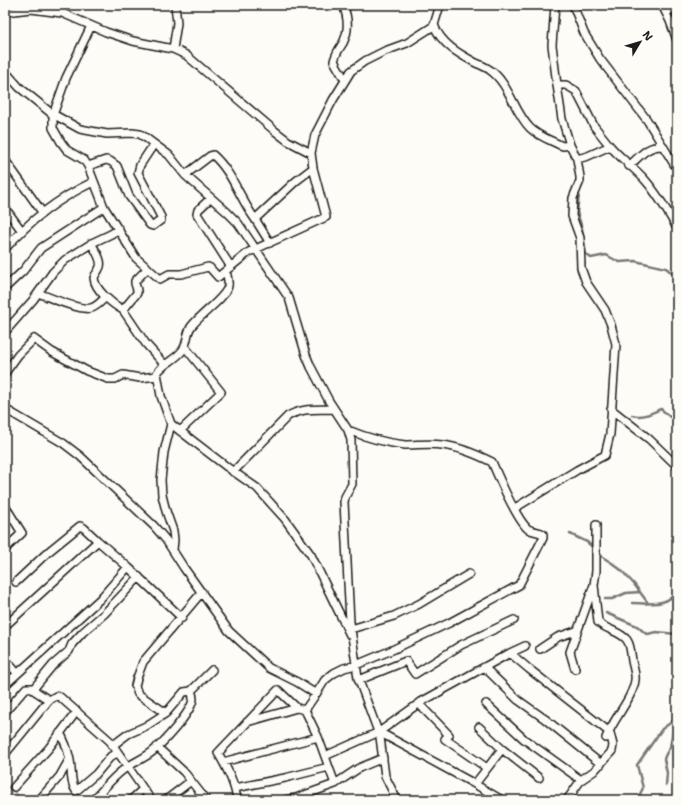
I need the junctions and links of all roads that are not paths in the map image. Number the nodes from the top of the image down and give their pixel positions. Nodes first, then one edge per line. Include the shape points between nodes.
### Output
1 (175, 5) edge
2 (344, 5) edge
3 (440, 5) edge
4 (555, 5) edge
5 (573, 5) edge
6 (662, 5) edge
7 (677, 6) edge
8 (5, 12) edge
9 (666, 13) junction
10 (434, 25) junction
11 (91, 26) junction
12 (677, 40) edge
13 (172, 48) junction
14 (5, 71) edge
15 (345, 80) junction
16 (556, 85) junction
17 (53, 115) junction
18 (154, 144) junction
19 (570, 145) junction
20 (610, 146) junction
21 (663, 146) junction
22 (311, 153) junction
23 (577, 159) junction
24 (5, 160) edge
25 (88, 166) junction
26 (629, 166) junction
27 (313, 168) junction
28 (677, 169) edge
29 (185, 175) junction
30 (93, 182) junction
31 (211, 198) junction
32 (104, 207) junction
33 (5, 208) edge
34 (42, 212) junction
35 (255, 219) junction
36 (677, 228) edge
37 (119, 229) junction
38 (22, 231) junction
39 (270, 243) junction
40 (91, 244) junction
41 (5, 249) edge
42 (255, 249) junction
43 (148, 268) junction
44 (229, 269) junction
45 (5, 288) edge
46 (38, 293) junction
47 (106, 297) junction
48 (123, 310) junction
49 (5, 332) edge
50 (185, 347) junction
51 (164, 364) junction
52 (5, 373) edge
53 (157, 376) junction
54 (5, 409) edge
55 (334, 409) junction
56 (611, 409) junction
57 (171, 424) junction
58 (348, 430) junction
59 (180, 431) junction
60 (677, 466) edge
61 (233, 472) junction
62 (6, 508) edge
63 (515, 508) junction
64 (596, 525) dead end
65 (98, 541) junction
66 (5, 549) edge
67 (173, 550) junction
68 (128, 567) junction
69 (469, 574) dead end
70 (139, 577) junction
71 (16, 582) dead end
72 (594, 585) junction
73 (202, 592) junction
74 (182, 618) junction
75 (514, 620) dead end
76 (5, 626) edge
77 (351, 629) junction
78 (576, 631) junction
79 (353, 642) junction
80 (525, 646) dead end
81 (540, 649) dead end
82 (510, 653) junction
83 (5, 659) edge
84 (356, 665) junction
85 (484, 667) junction
86 (575, 669) dead end
87 (212, 670) dead end
88 (17, 673) junction
89 (359, 680) junction
90 (5, 685) edge
91 (32, 689) junction
92 (191, 691) junction
93 (316, 694) junction
94 (49, 700) junction
95 (419, 704) junction
96 (486, 704) dead end
97 (297, 708) junction
98 (305, 710) junction
99 (77, 711) junction
100 (5, 712) edge
101 (166, 713) junction
102 (247, 722) junction
103 (479, 728) dead end
104 (379, 732) junction
105 (60, 733) junction
106 (608, 734) junction
107 (318, 737) junction
108 (112, 746) junction
109 (157, 747) junction
110 (502, 749) junction
111 (118, 753) junction
112 (5, 754) edge
113 (325, 756) junction
114 (383, 758) junction
115 (70, 760) junction
116 (223, 762) junction
117 (601, 764) junction
118 (128, 766) junction
119 (329, 767) junction
120 (487, 768) junction
121 (539, 778) dead end
122 (581, 780) junction
123 (191, 781) junction
124 (336, 784) junction
125 (475, 784) junction
126 (14, 787) dead end
127 (235, 788) junction
128 (143, 789) junction
129 (39, 800) edge
130 (93, 800) edge
131 (131, 800) edge
132 (151, 800) edge
133 (166, 800) edge
134 (206, 800) edge
135 (237, 800) edge
136 (285, 800) edge
137 (397, 800) edge
138 (502, 800) edge
139 (566, 800) edge

1 - 13 street via 177,23
2 - 15 street via 348,27 344,42 334,61
3 - 10 street
4 - 16 street via 552,45
5 - 21 street via 584,33 600,59 647,120
6 - 9 street
7 - 9 street
8 - 11 street via 31,9 62,13
9 - 12 street
10 - 15 street via 407,43 365,61 351,71
10 - 19 street via 437,32 455,51 490,70 500,80 531,129 560,145
11 - 13 street via 133,41
11 - 17 street via 66,78
13 - 22 street via 186,55 288,141
14 - 17 street via 24,92
15 - 22 street via 315,135
16 - 19 street
16 - 20 street via 566,85 576,91 594,126
17 - 18 street via 80,129 107,134 140,134
17 - 25 street via 53,128 61,142
18 - 25 street via 140,165 138,173 161,217 154,226 150,225 132,202 115,164 106,160
18 - 29 street via 169,155
19 - 23 street
20 - 23 street
20 - 26 street
21 - 26 street via 656,145 650,148
21 - 28 street
22 - 27 street
23 - 56 street via 580,180 573,198 572,216 580,238 580,268 586,282 605,310 615,336
24 - 34 street
25 - 30 street
26 - 36 street via 647,182
27 - 35 street
27 - 39 street via 326,217
29 - 31 street
29 - 35 street via 213,155 233,181
30 - 32 street
30 - 34 street
31 - 42 street via 238,223
31 - 44 street via 197,214
32 - 37 street
32 - 45 street via 42,248
33 - 38 street
34 - 38 street
35 - 39 street
37 - 40 street
37 - 43 street via 136,258
38 - 41 street
39 - 42 street
40 - 46 street via 53,272
40 - 47 street via 101,264 94,280
42 - 44 street
42 - 55 street via 289,298 306,355
43 - 44 street via 160,279 169,274 181,274 205,267 210,268 217,276
43 - 48 street via 135,282 137,293
44 - 50 street via 225,292 189,330
46 - 47 street via 83,309 96,306
46 - 49 street
47 - 48 street
48 - 51 street via 146,344
50 - 51 street
50 - 59 street via 221,392
51 - 53 street
52 - 53 street via 34,339 52,352 108,379 124,375 142,378
53 - 57 street
54 - 67 street via 80,456 154,526
55 - 58 street
55 - 61 street via 305,409 288,416
56 - 60 street via 649,439
56 - 63 street via 610,434 605,455
57 - 59 street
57 - 67 street via 160,480 166,512 173,531
58 - 63 street via 404,445 450,446 492,462
58 - 77 street via 352,440 352,484 344,502
59 - 61 street
61 - 79 street via 257,488 302,542 311,555
62 - 66 street via 22,533
63 - 84 street via 529,529 543,534 519,585 449,623
64 - 72 street
65 - 68 street
65 - 71 street via 80,526
65 - 76 street
67 - 73 street
68 - 70 street
68 - 88 street via 100,598
69 - 77 street via 394,616
70 - 74 street
70 - 91 street via 108,611 83,632 69,651
72 - 78 street
72 - 106 street via 598,622 627,641 636,679
73 - 74 street
73 - 93 street via 224,626 268,668
74 - 101 street via 143,662 135,686 138,694
75 - 89 street via 461,645 415,674 406,661
77 - 79 street
78 - 81 street via 558,637
78 - 86 street via 570,652
79 - 84 street
80 - 82 street
82 - 85 street
82 - 106 street
83 - 88 street
84 - 89 street
84 - 93 street via 334,673 325,680
85 - 95 street
85 - 117 street via 518,700
87 - 92 street
88 - 90 street
89 - 104 street
91 - 94 street
91 - 100 street via 26,688
92 - 101 street via 184,692
92 - 109 street via 194,698 192,704
93 - 98 street
94 - 99 street via 56,696 60,697
94 - 112 street
95 - 104 street
95 - 120 street via 448,735 445,738
96 - 122 street via 524,739
97 - 98 street
97 - 102 street
97 - 102 street via 278,690
98 - 107 street
99 - 105 street
99 - 108 street via 110,741
101 - 108 street
102 - 116 street via 218,753
103 - 110 street
104 - 113 street
104 - 114 street
104 - 125 street
105 - 115 street via 64,738
105 - 126 street
106 - 117 street via 613,745 612,751
107 - 113 street
107 - 116 street
108 - 111 street
109 - 118 street
109 - 123 street
110 - 120 street
110 - 121 street
111 - 115 street via 111,756 96,774 76,791
111 - 118 street
113 - 119 street
114 - 124 street via 359,768
114 - 137 street via 385,776
115 - 129 street
116 - 127 street
117 - 122 street
118 - 128 street
118 - 130 street
119 - 124 street
119 - 127 street
120 - 125 street
122 - 139 street
123 - 133 street
123 - 134 street
124 - 136 street
125 - 138 street
127 - 135 street
128 - 131 street
128 - 132 street

